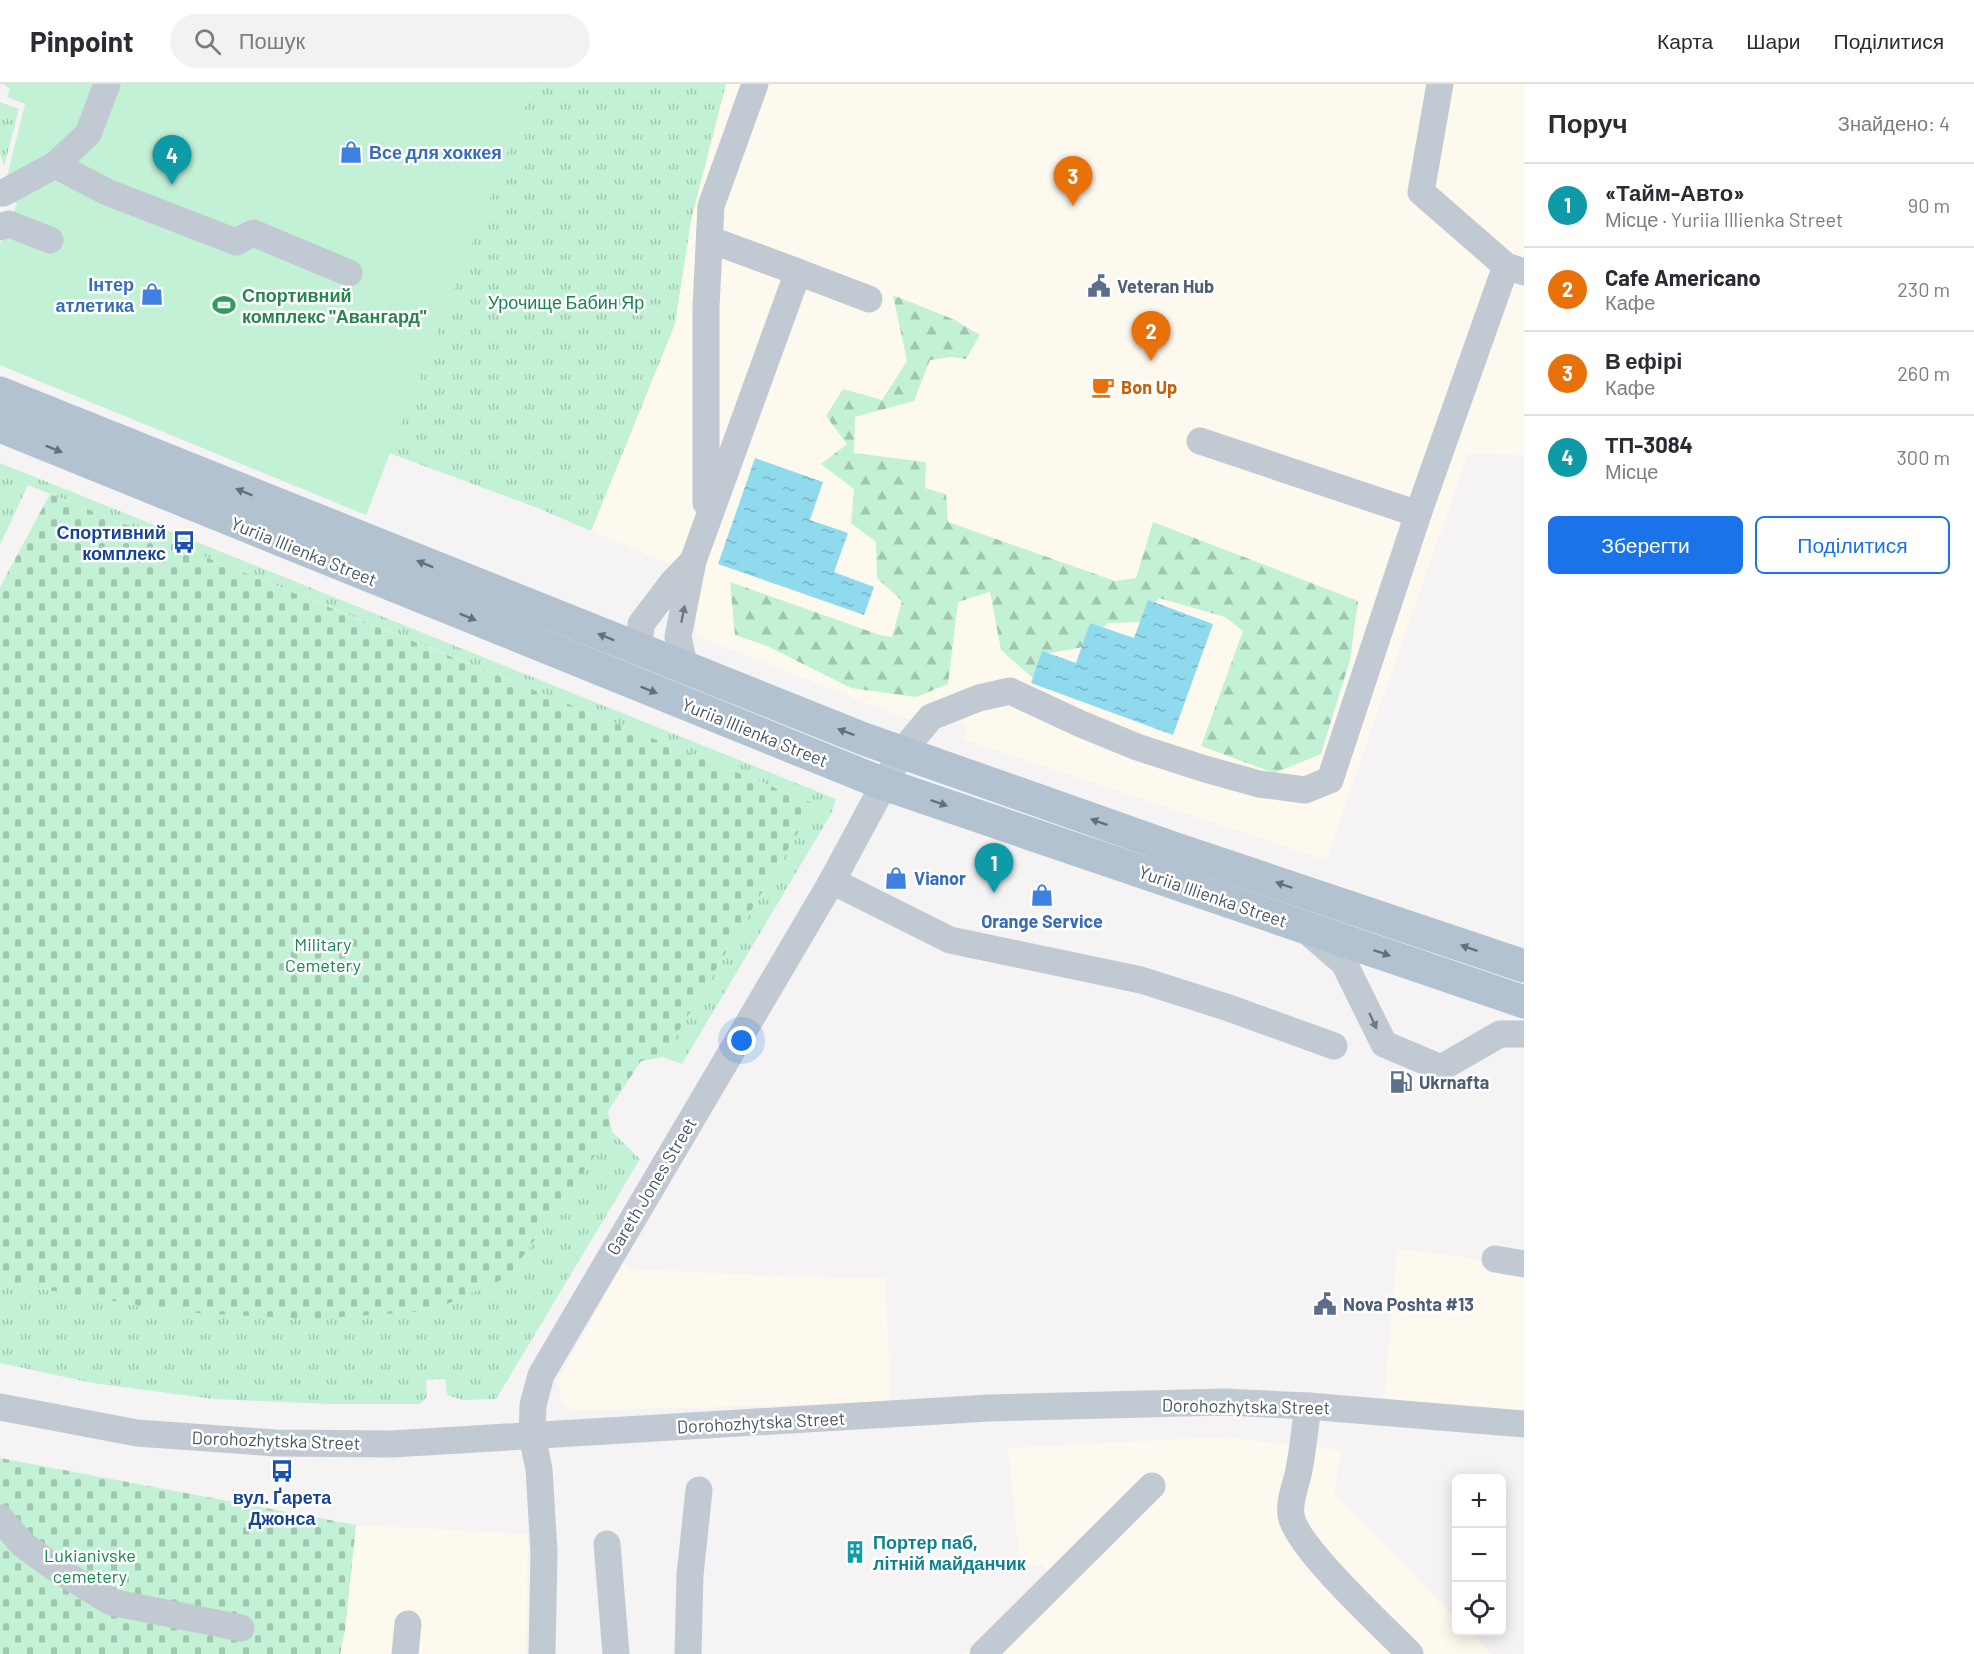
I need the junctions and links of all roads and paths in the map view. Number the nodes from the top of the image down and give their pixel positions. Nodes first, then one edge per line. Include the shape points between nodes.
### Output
1 (107, 84) edge
2 (755, 84) edge
3 (1440, 84) edge
4 (55, 165) junction
5 (1, 194) edge
6 (0, 227) edge
7 (50, 240) dead end
8 (711, 240) junction
9 (1515, 269) edge
10 (798, 272) junction
11 (349, 273) dead end
12 (869, 298) dead end
13 (0, 393) edge
14 (0, 426) edge
15 (1200, 441) dead end
16 (1418, 514) junction
17 (706, 522) junction
18 (693, 561) junction
19 (639, 650) junction
20 (685, 668) junction
21 (901, 753) junction
22 (884, 784) junction
23 (832, 881) junction
24 (1302, 926) junction
25 (1524, 966) edge
26 (1524, 1002) edge
27 (1524, 1034) edge
28 (1334, 1046) dead end
29 (1495, 1259) dead end
30 (1524, 1264) edge
31 (1308, 1406) junction
32 (0, 1407) edge
33 (1524, 1424) edge
34 (532, 1436) junction
35 (1152, 1486) dead end
36 (699, 1490) dead end
37 (0, 1518) edge
38 (607, 1544) dead end
39 (408, 1624) dead end
40 (241, 1628) dead end
41 (405, 1654) edge
42 (542, 1654) edge
43 (616, 1654) edge
44 (688, 1654) edge
45 (983, 1654) edge
46 (1410, 1654) edge

1 - 4 street via 88,134
2 - 8 street via 711,206
3 - 9 street via 1420,192
4 - 5 street
4 - 11 street via 107,192 236,242 253,233
6 - 7 street via 9,224
8 - 10 street
8 - 17 street via 706,307
9 - 16 street, Gareth Jones Street
10 - 12 street
10 - 17 street
19 -> 13 main road, Yuriia Illienka Street
14 -> 22 main road, Yuriia Illienka Street
15 - 16 street
16 - 21 street, Gareth Jones Street via 1330,780 1305,790 1259,784 1205,769 1118,740 1010,691 979,698 931,717
17 - 18 street
18 - 19 street via 641,624
20 -> 18 street via 678,637
19 - 20 main road, Yuriia Illienka Street
21 -> 20 main road, Yuriia Illienka Street
21 - 22 street, Gareth Jones Street
25 -> 21 main road, Yuriia Illienka Street
22 - 23 street, Gareth Jones Street
22 -> 24 main road, Yuriia Illienka Street
23 - 28 street via 950,940 1141,980
23 - 34 street, Gareth Jones Street via 541,1375 533,1405
24 -> 26 main road, Yuriia Illienka Street
24 -> 27 street via 1344,963 1384,1044 1441,1068 1500,1034
29 - 30 street
31 - 33 street, Dorohozhytska Street
31 - 34 street, Dorohozhytska Street via 1225,1402 989,1408
31 - 46 street via 1291,1495 1291,1517 1301,1539 1322,1564
32 - 34 street, Dorohozhytska Street via 137,1433 276,1443 392,1444
34 - 42 street, Gareth Jones Street via 539,1469 544,1552
35 - 45 street
36 - 44 street via 690,1575
37 - 40 street via 22,1544 111,1602
38 - 43 street
39 - 41 street

